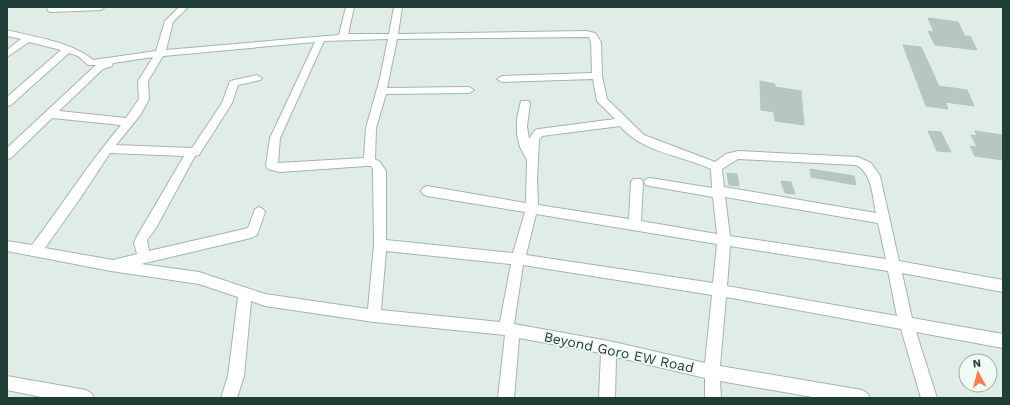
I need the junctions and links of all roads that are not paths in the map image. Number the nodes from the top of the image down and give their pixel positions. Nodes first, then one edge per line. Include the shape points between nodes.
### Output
1 (51, 7) edge
2 (101, 7) edge
3 (184, 7) edge
4 (350, 7) edge
5 (398, 7) edge
6 (7, 33) edge
7 (394, 36) junction
8 (343, 37) junction
9 (27, 39) junction
10 (321, 39) junction
11 (68, 49) junction
12 (160, 53) junction
13 (7, 54) edge
14 (123, 60) junction
15 (598, 76) junction
16 (257, 78) dead end
17 (502, 79) dead end
18 (470, 90) dead end
19 (381, 91) junction
20 (7, 103) edge
21 (525, 103) dead end
22 (50, 114) junction
23 (128, 122) junction
24 (622, 122) junction
25 (107, 150) junction
26 (192, 152) junction
27 (7, 155) edge
28 (533, 161) junction
29 (369, 162) junction
30 (716, 167) junction
31 (637, 182) dead end
32 (650, 182) dead end
33 (427, 191) dead end
34 (719, 192) junction
35 (532, 207) junction
36 (259, 212) dead end
37 (883, 219) junction
38 (635, 225) junction
39 (724, 240) junction
40 (380, 245) junction
41 (7, 246) edge
42 (35, 251) junction
43 (144, 257) junction
44 (518, 259) junction
45 (111, 265) junction
46 (894, 266) junction
47 (1003, 286) edge
48 (718, 290) junction
49 (245, 294) junction
50 (374, 316) junction
51 (906, 323) junction
52 (509, 330) junction
53 (1003, 341) edge
54 (609, 348) junction
55 (712, 372) junction
56 (7, 383) edge
57 (822, 395) edge
58 (86, 398) edge
59 (229, 398) edge
60 (506, 398) edge
61 (607, 398) edge
62 (713, 398) edge
63 (862, 398) edge
64 (929, 398) edge

1 - 2 street via 51,10 61,10
3 - 12 street via 170,19
4 - 8 street
5 - 7 street
6 - 9 street
7 - 8 street
7 - 15 street via 592,35 596,42
7 - 19 street
8 - 10 street
9 - 11 street
9 - 13 street
10 - 12 street
10 - 29 street via 275,138 272,166 280,168
11 - 14 street via 81,54 91,63
11 - 20 street
12 - 14 street
12 - 23 street via 143,81 144,99
14 - 22 street via 100,68
15 - 17 street
15 - 24 street via 602,101 615,111
16 - 26 street via 235,82 217,120 197,151
18 - 19 street
19 - 29 street via 371,128
21 - 28 street via 522,140
22 - 23 street
22 - 27 street
23 - 25 street
24 - 28 street via 539,133 534,139
24 - 30 street via 640,138
25 - 26 street
25 - 42 street
26 - 43 street via 142,238 140,243
28 - 35 street
29 - 40 street via 376,163 380,171
30 - 34 street
30 - 37 street via 730,156 738,155 858,161 867,166 874,176
31 - 38 street
32 - 34 street
33 - 35 street
34 - 37 street
34 - 39 street
35 - 38 street
35 - 44 street
36 - 43 street via 253,231 247,234
37 - 46 street
38 - 39 street
39 - 46 street
39 - 48 street
40 - 44 street
40 - 50 street
41 - 42 street, Beyond Goro EW Road
42 - 45 street, Beyond Goro EW Road
43 - 45 street
44 - 48 street
44 - 52 street
45 - 49 street, Beyond Goro EW Road via 199,278
46 - 47 street
46 - 51 street
48 - 51 street
48 - 55 street
49 - 50 street, Beyond Goro EW Road via 265,300
49 - 59 street via 236,376
50 - 52 street, Beyond Goro EW Road
51 - 53 street
51 - 64 street
52 - 54 street, Beyond Goro EW Road
52 - 60 street
54 - 55 street, Beyond Goro EW Road
54 - 61 street
55 - 57 street, Beyond Goro EW Road
55 - 62 street
56 - 58 street
57 - 63 street, Beyond Goro EW Road

